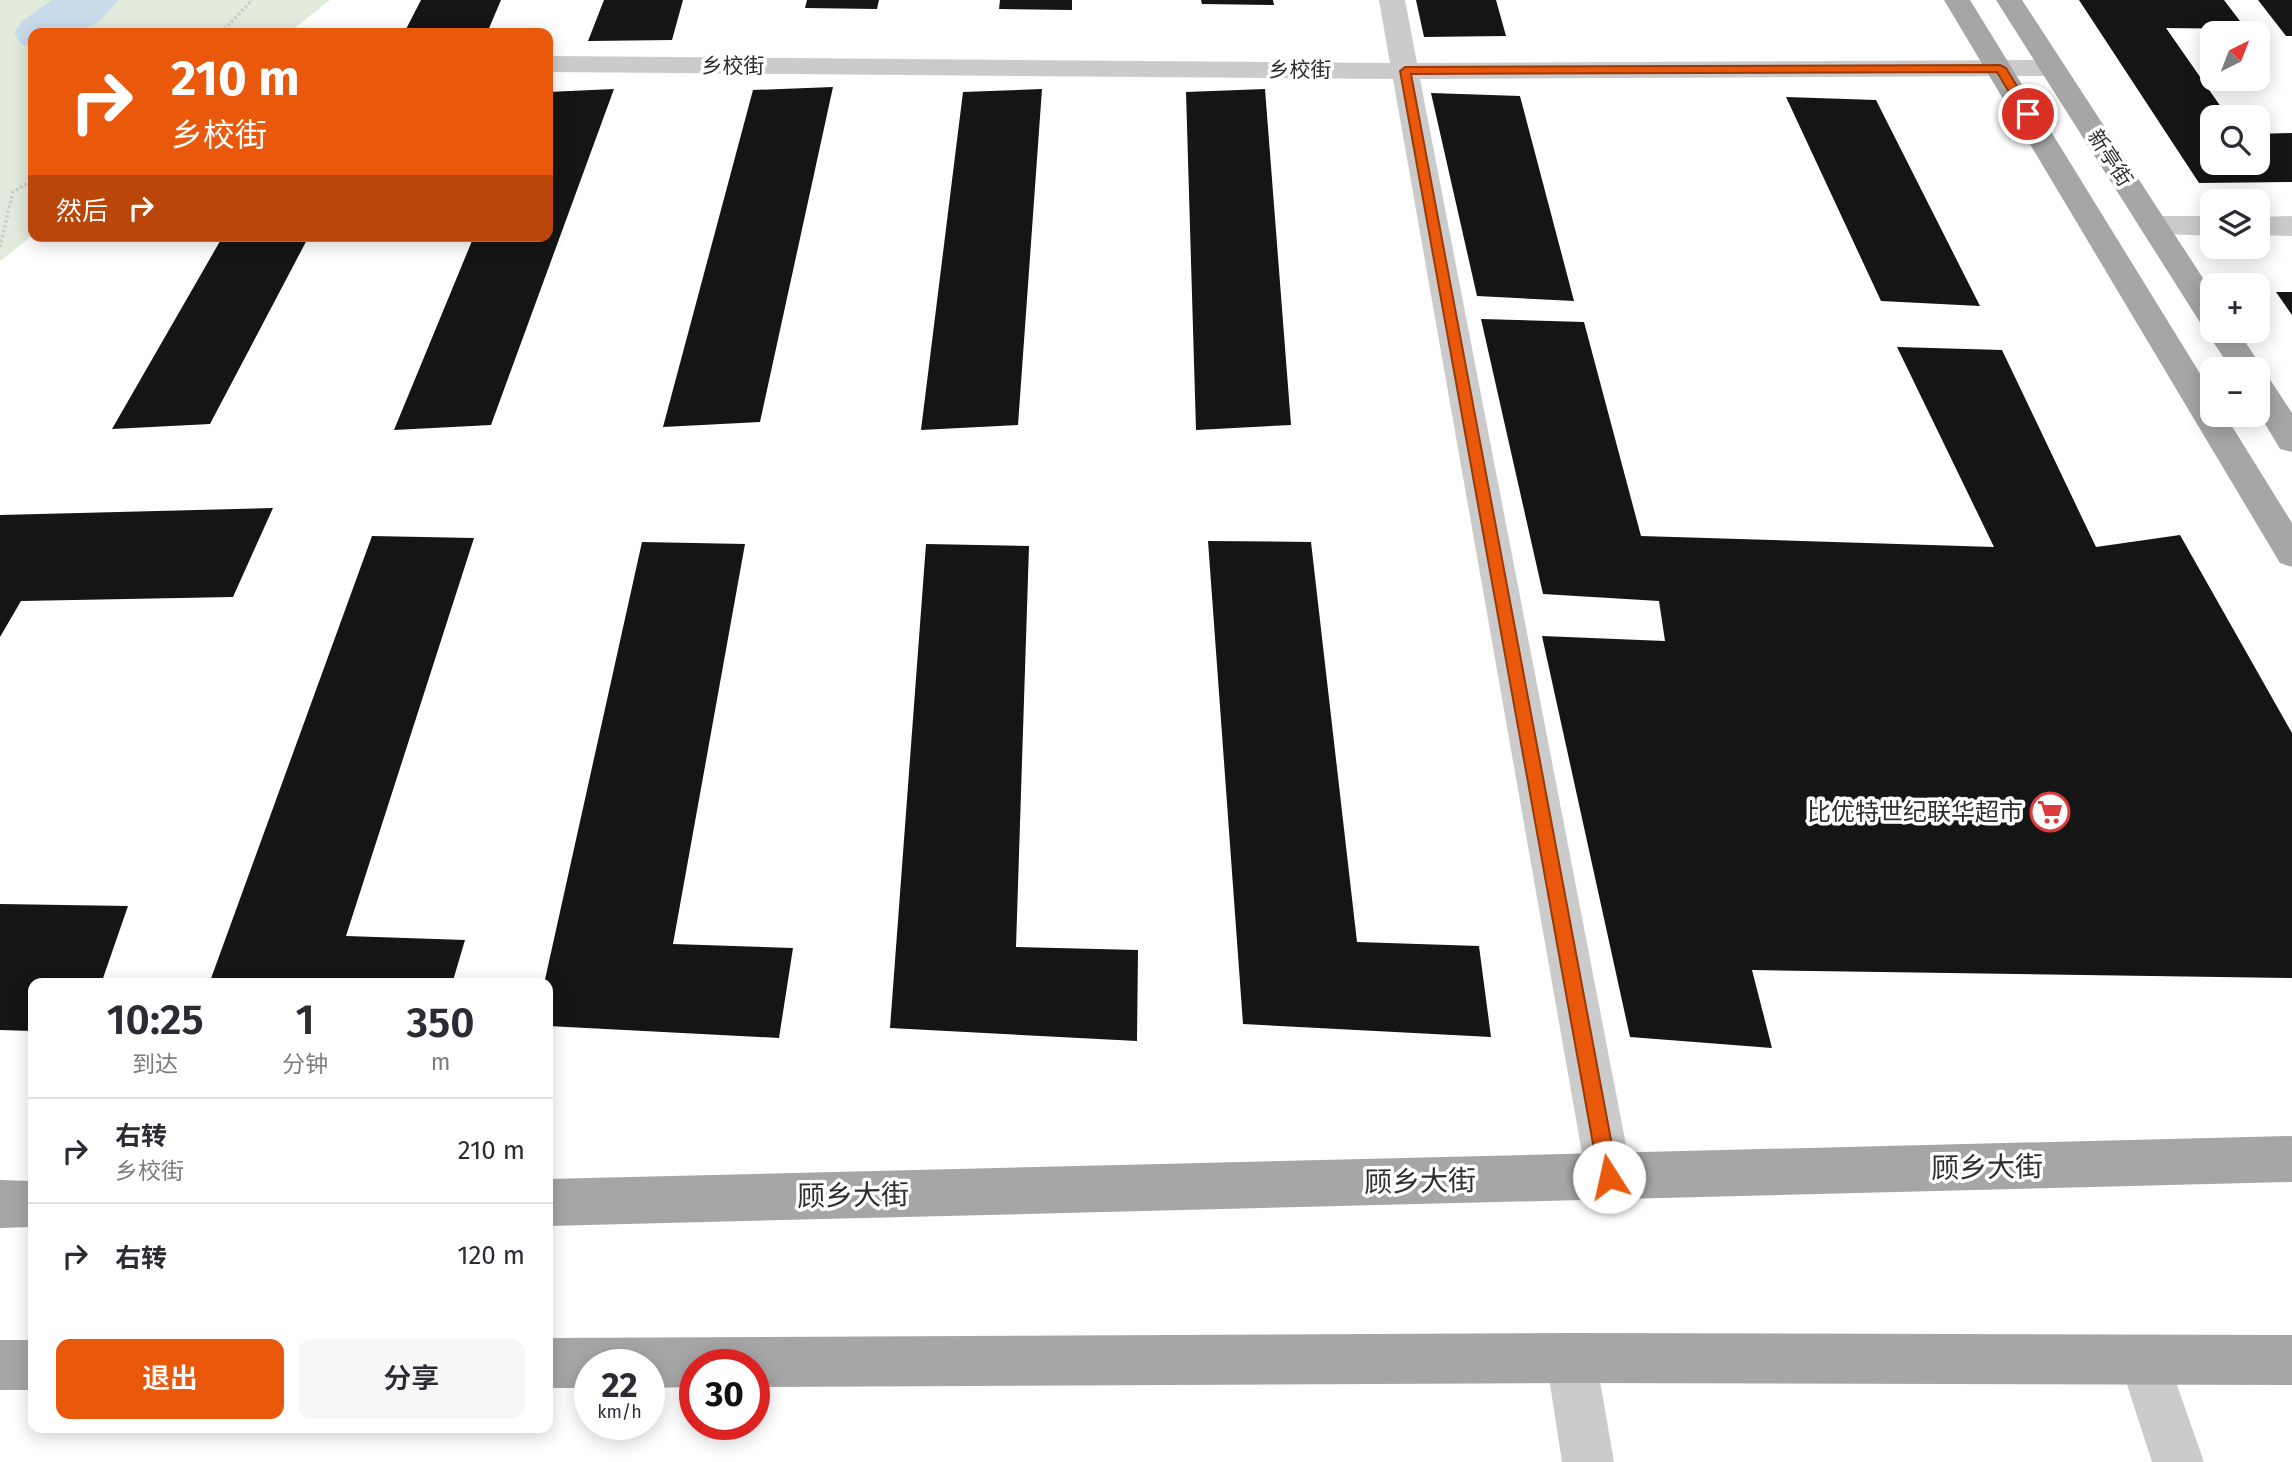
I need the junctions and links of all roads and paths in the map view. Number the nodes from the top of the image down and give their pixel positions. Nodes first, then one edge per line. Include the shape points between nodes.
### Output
1 (252, 0) edge
2 (1392, 0) edge
3 (1957, 0) edge
4 (2009, 0) edge
5 (226, 28) edge
6 (553, 64) edge
7 (2000, 68) junction
8 (2053, 68) junction
9 (1405, 71) junction
10 (28, 183) edge
11 (2154, 226) junction
12 (2200, 226) edge
13 (2270, 226) edge
14 (2292, 226) edge
15 (0, 247) edge
16 (2200, 297) edge
17 (2270, 405) edge
18 (2292, 440) edge
19 (2292, 553) edge
20 (2292, 1159) edge
21 (1609, 1177) junction
22 (553, 1203) edge
23 (0, 1204) edge
24 (28, 1204) edge
25 (1571, 1358) junction
26 (2144, 1360) junction
27 (2292, 1360) edge
28 (553, 1363) edge
29 (0, 1365) edge
30 (28, 1365) edge
31 (1588, 1462) edge
32 (2178, 1462) edge

1 - 5 path
2 - 9 street
3 - 7 main road
4 - 8 main road, 新亭街
6 - 9 street, 乡校街
7 - 8 street, 乡校街
7 - 9 street, 乡校街
7 - 19 main road
8 - 11 main road, 新亭街
9 - 21 street
10 - 15 path via 13,192
11 - 12 street
11 - 16 main road, 新亭街
13 - 14 street
17 - 18 main road
20 - 21 main road, 顾乡大街
21 - 22 main road, 顾乡大街
23 - 24 main road
25 - 26 main road
25 - 28 main road
25 - 31 street
26 - 27 main road
26 - 32 street
29 - 30 main road

